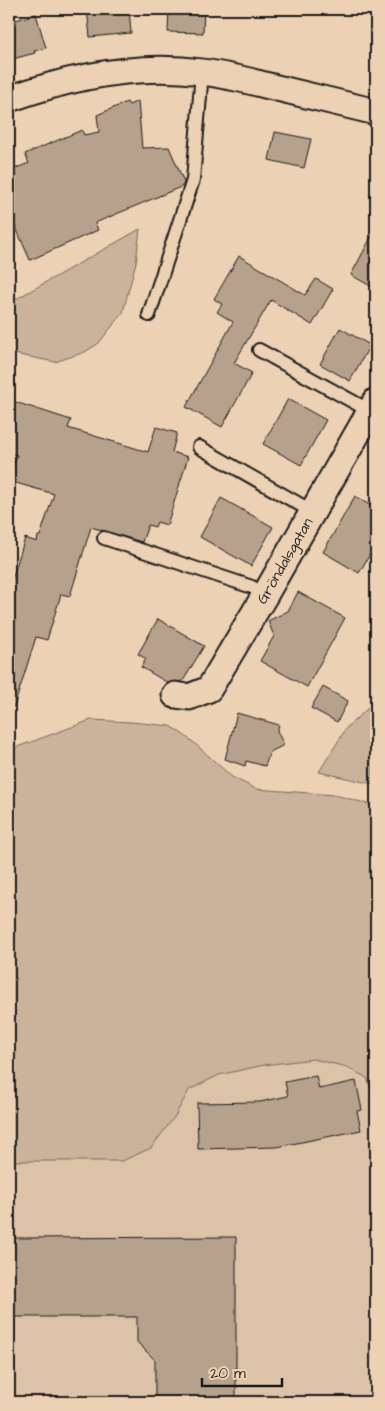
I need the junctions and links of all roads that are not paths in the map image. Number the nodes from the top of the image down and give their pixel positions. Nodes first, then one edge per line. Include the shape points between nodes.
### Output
1 (202, 72) junction
2 (9, 99) edge
3 (376, 112) edge
4 (148, 315) dead end
5 (259, 350) dead end
6 (373, 406) edge
7 (199, 447) dead end
8 (313, 512) junction
9 (104, 538) dead end
10 (266, 595) junction
11 (175, 695) dead end

1 - 2 street via 129,70 44,86
1 - 3 street
1 - 4 lane via 193,180
5 - 6 lane
6 - 8 street, Gröndalsgatan
7 - 8 lane
8 - 10 street, Gröndalsgatan
9 - 10 lane via 252,587
10 - 11 street, Gröndalsgatan via 209,689 189,697

